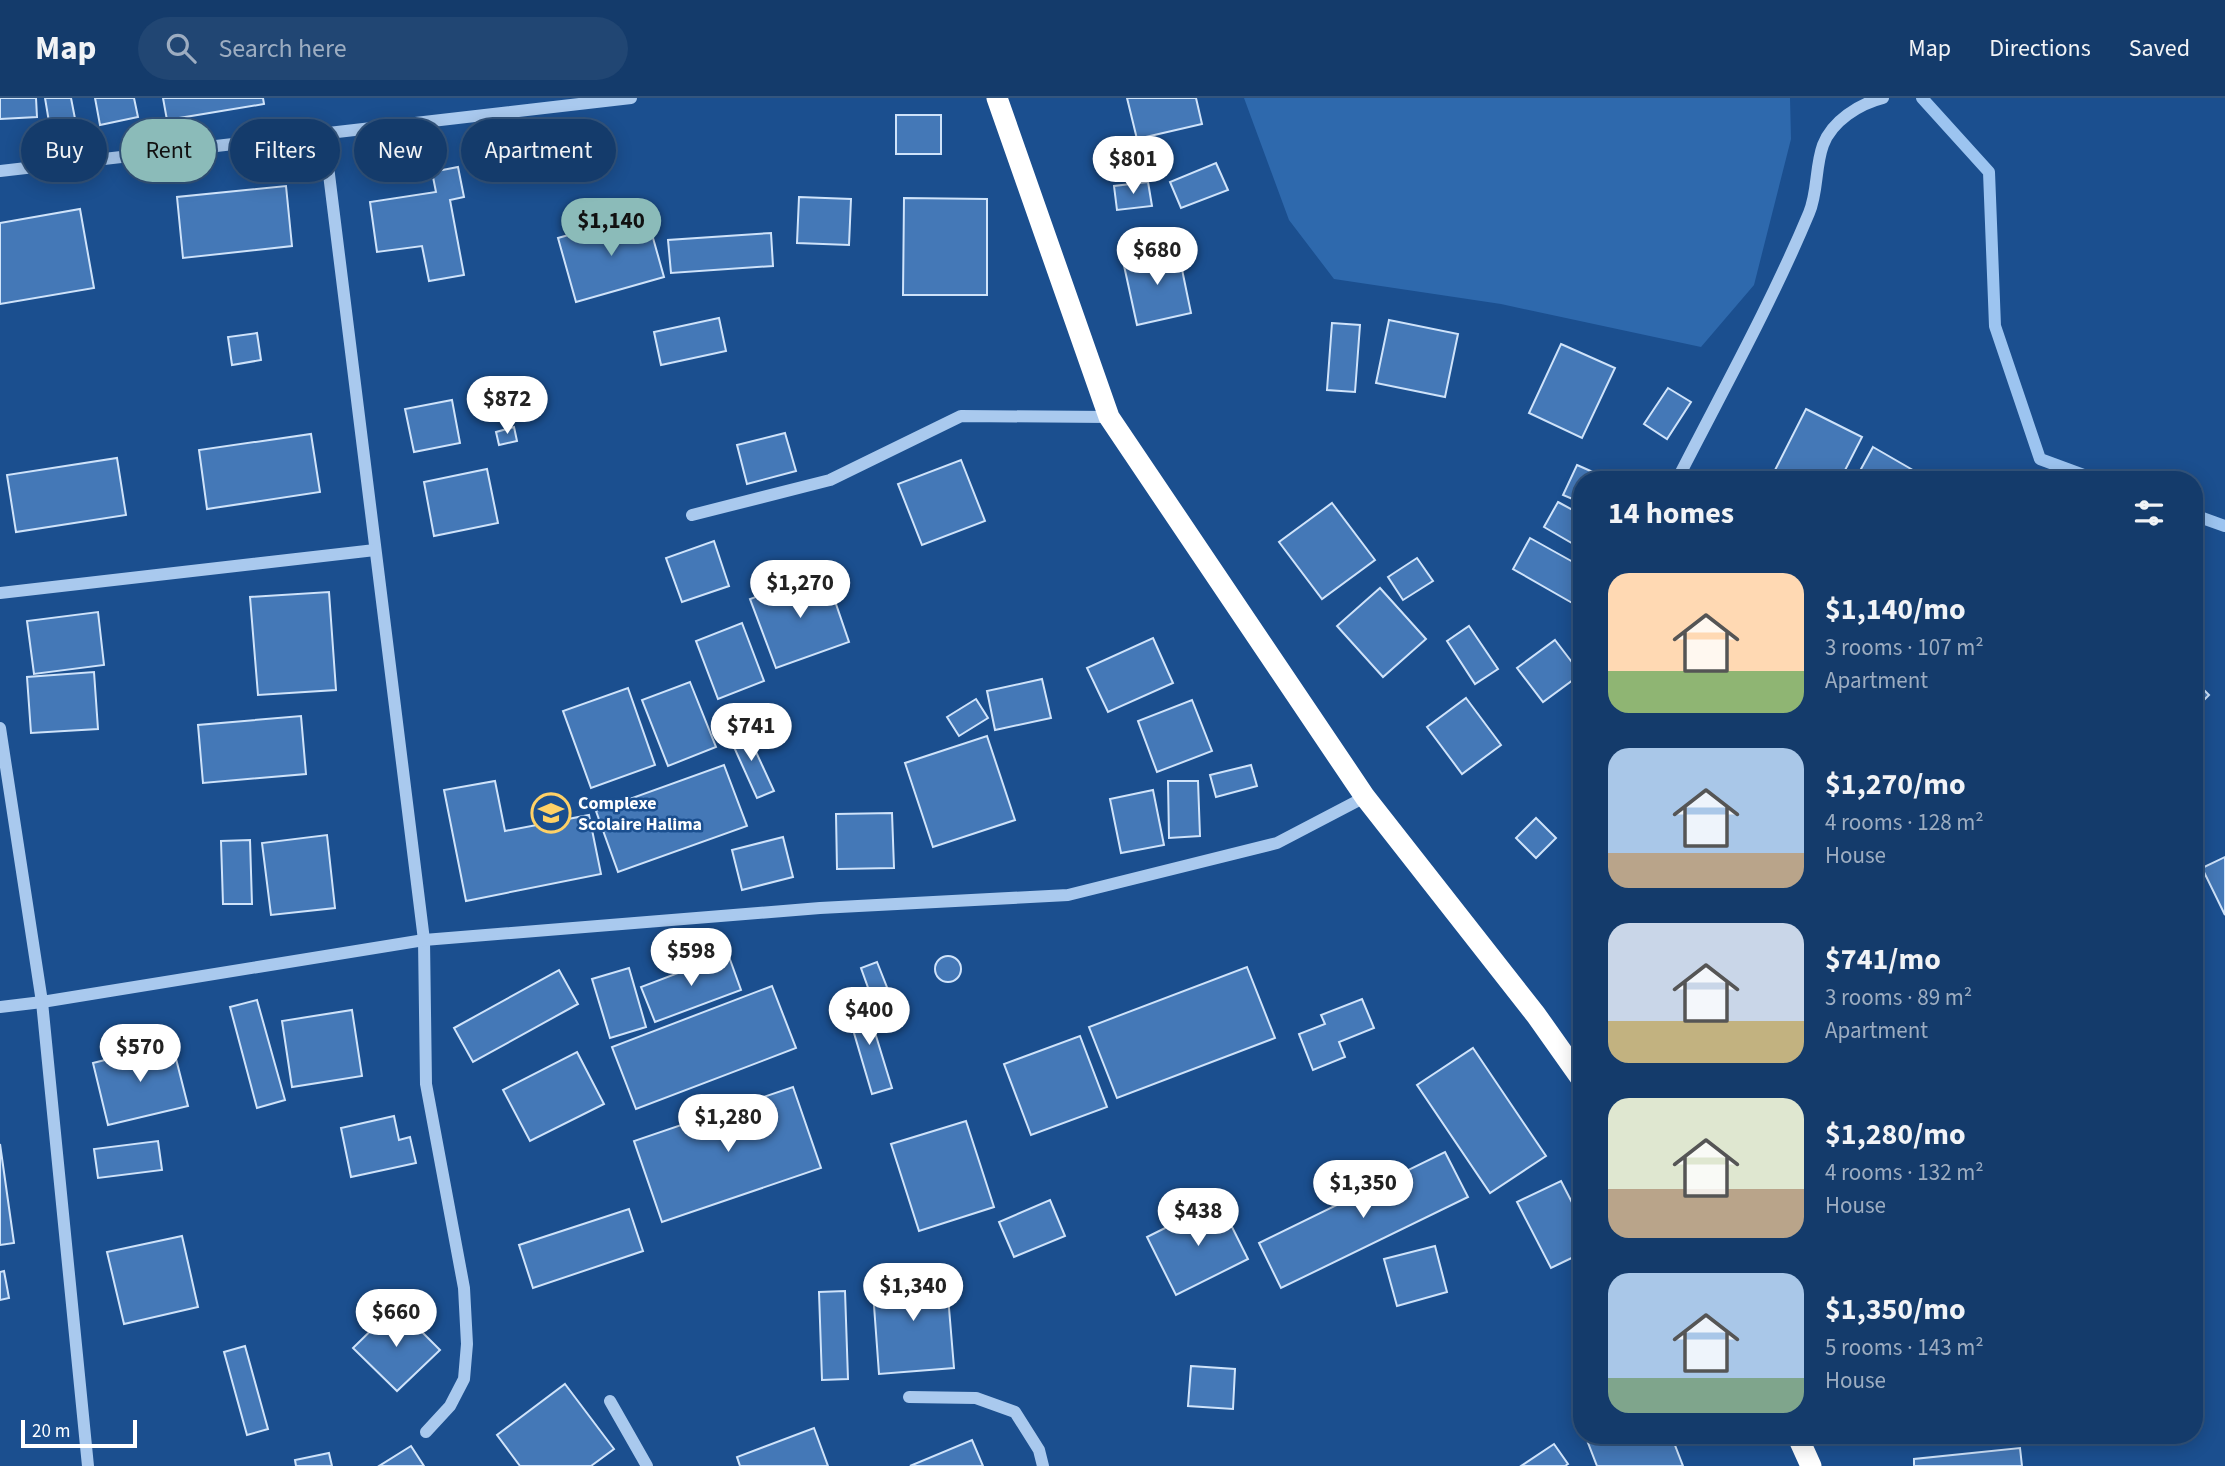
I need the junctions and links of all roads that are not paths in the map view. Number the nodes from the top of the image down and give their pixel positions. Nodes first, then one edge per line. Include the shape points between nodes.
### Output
1 (631, 98) edge
2 (997, 98) edge
3 (1877, 100) edge
4 (340, 132) edge
5 (230, 145) edge
6 (0, 171) edge
7 (330, 182) edge
8 (1109, 416) junction
9 (1681, 471) edge
10 (692, 515) dead end
11 (375, 551) junction
12 (0, 593) edge
13 (0, 728) edge
14 (1365, 797) junction
15 (424, 940) junction
16 (42, 1002) junction
17 (0, 1007) edge
18 (1573, 1067) edge
19 (909, 1397) dead end
20 (610, 1401) dead end
21 (426, 1432) dead end
22 (1801, 1444) edge
23 (88, 1466) edge
24 (647, 1466) edge
25 (1043, 1466) edge
26 (1811, 1466) edge

1 - 4 street
2 - 8 highway
3 - 9 street via 1841,119 1823,145 1811,210
5 - 6 street
7 - 11 street
8 - 10 street via 961,416 830,480
8 - 14 highway
11 - 12 street
11 - 15 street
13 - 16 street
14 - 15 street via 1276,843 1068,895 820,908
14 - 18 highway
15 - 16 street
15 - 21 street via 426,1084 464,1288 467,1344 464,1379 450,1406
16 - 17 street
16 - 23 street
19 - 25 street via 976,1398 1015,1412 1039,1450
20 - 24 street
22 - 26 highway

